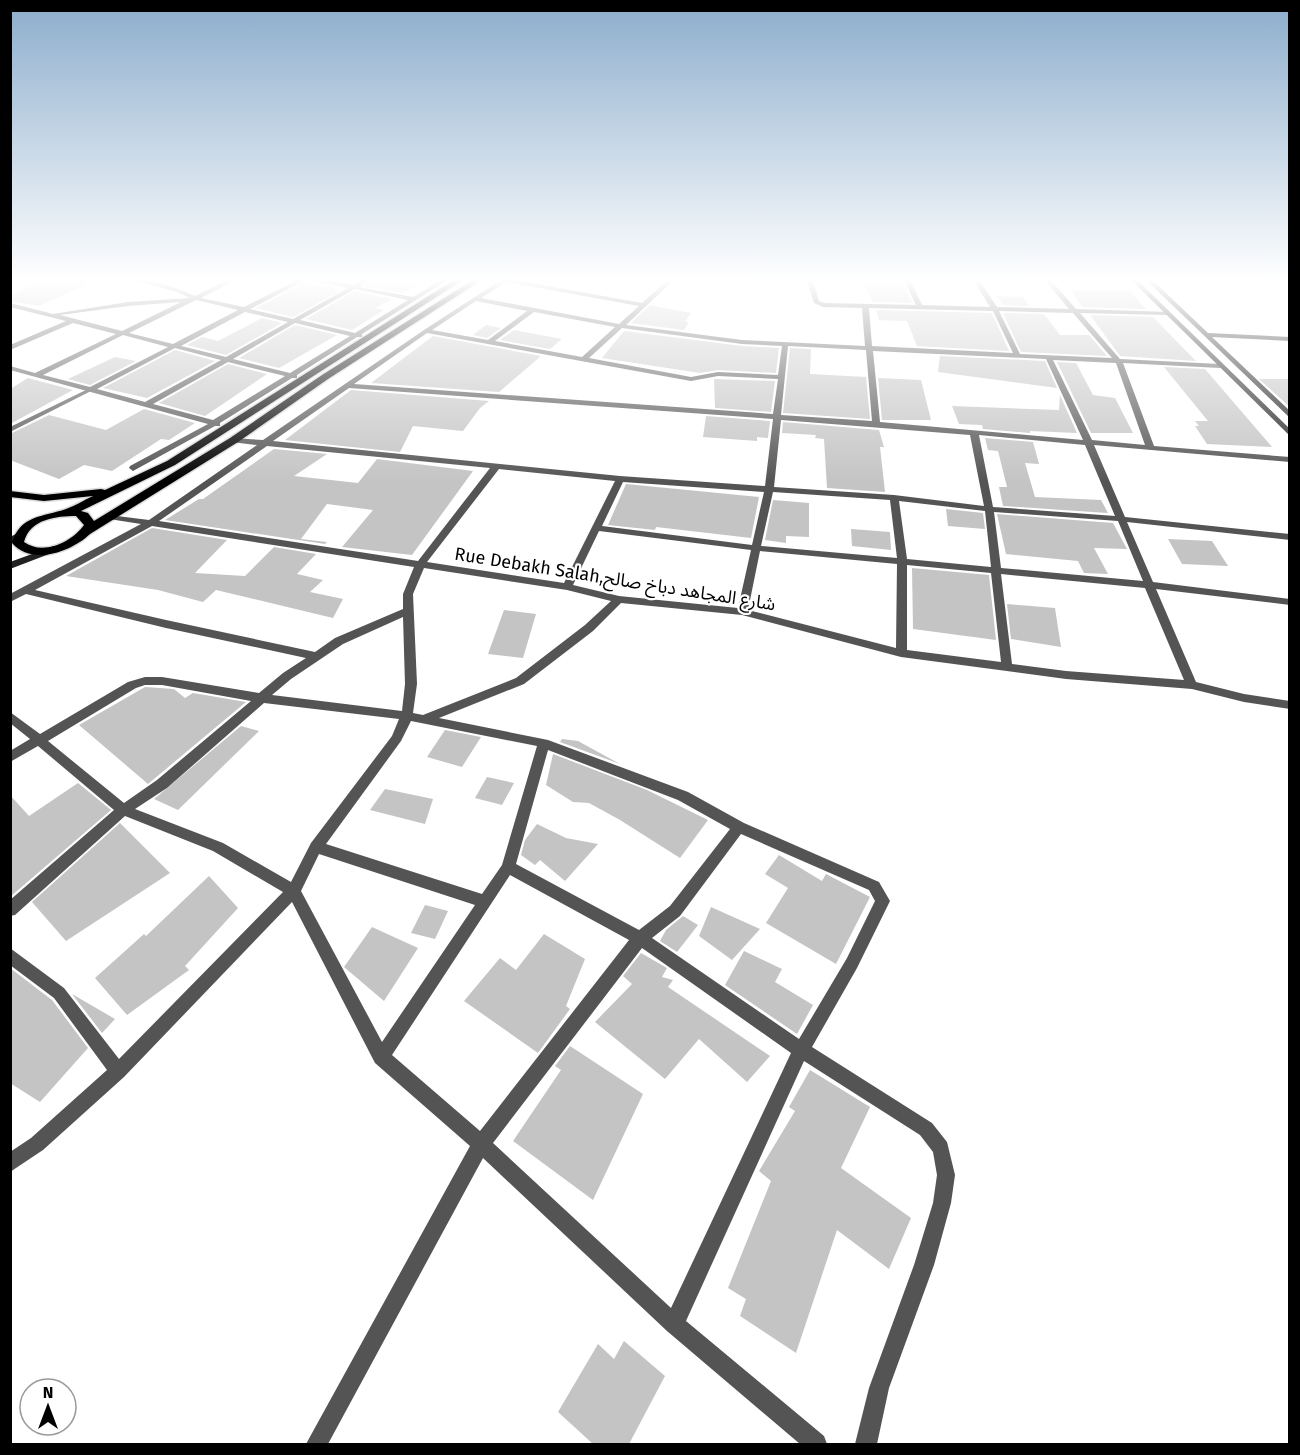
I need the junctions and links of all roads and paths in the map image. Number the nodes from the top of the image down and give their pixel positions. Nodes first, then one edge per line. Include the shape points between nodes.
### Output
1 (97, 346) edge
2 (172, 346) joint
3 (249, 346) edge
4 (338, 346) edge
5 (354, 346) edge
6 (374, 346) edge
7 (404, 346) edge
8 (512, 346) edge
9 (599, 346) edge
10 (785, 346) joint
11 (870, 346) edge
12 (1013, 346) edge
13 (1105, 346) edge
14 (1200, 346) edge
15 (1218, 346) edge
16 (870, 350) junction
17 (1018, 357) junction
18 (1049, 358) junction
19 (225, 359) junction
20 (584, 359) junction
21 (1119, 362) junction
22 (1220, 366) junction
23 (11, 368) edge
24 (36, 375) junction
25 (290, 375) junction
26 (782, 377) junction
27 (303, 378) junction
28 (346, 386) junction
29 (90, 390) junction
30 (146, 405) junction
31 (1290, 416) edge
32 (777, 417) junction
33 (214, 423) junction
34 (876, 424) junction
35 (227, 427) junction
36 (10, 430) edge
37 (974, 432) junction
38 (1290, 434) edge
39 (234, 440) junction
40 (1088, 441) junction
41 (267, 444) junction
42 (1150, 447) junction
43 (1290, 460) edge
44 (496, 467) junction
45 (133, 468) dead end
46 (620, 479) junction
47 (130, 485) junction
48 (769, 490) junction
49 (10, 495) edge
50 (894, 498) junction
51 (988, 509) junction
52 (62, 513) junction
53 (112, 517) junction
54 (1122, 519) junction
55 (150, 524) junction
56 (596, 528) junction
57 (87, 531) junction
58 (15, 535) edge
59 (1290, 537) edge
60 (756, 548) junction
61 (54, 549) junction
62 (902, 560) junction
63 (420, 565) junction
64 (10, 566) edge
65 (997, 571) junction
66 (1150, 585) junction
67 (567, 587) junction
68 (26, 591) junction
69 (10, 599) edge
70 (619, 599) junction
71 (1290, 602) edge
72 (407, 611) junction
73 (742, 612) junction
74 (901, 653) junction
75 (316, 656) junction
76 (1007, 667) junction
77 (1192, 685) junction
78 (261, 698) junction
79 (1290, 705) edge
80 (10, 716) edge
81 (407, 716) junction
82 (424, 719) junction
83 (39, 740) junction
84 (544, 743) junction
85 (10, 757) edge
86 (123, 810) junction
87 (739, 827) junction
88 (316, 847) junction
89 (508, 867) junction
90 (294, 891) junction
91 (483, 901) junction
92 (10, 910) edge
93 (640, 938) junction
94 (10, 954) edge
95 (801, 1050) junction
96 (381, 1057) junction
97 (118, 1071) junction
98 (481, 1144) junction
99 (10, 1163) edge
100 (674, 1324) junction
101 (317, 1444) edge
102 (816, 1444) edge
103 (866, 1444) edge

1 - 24 street
2 - 19 street
2 - 29 street
3 - 19 street
4 - 25 street
5 - 27 main road
6 - 39 main road
7 - 28 street
8 - 20 street
9 - 20 street
10 - 16 street
10 - 26 street
11 - 16 street
12 - 17 street
13 - 21 street
14 - 22 street
15 - 31 street
16 - 17 street
16 - 34 street
17 - 18 street
18 - 21 street
18 - 40 street
19 - 25 street
19 - 30 street
20 - 26 street via 691,379 718,374
21 - 22 street
21 - 42 street
22 - 38 street
23 - 24 street
24 - 29 street
25 - 27 street
25 - 33 street
26 - 32 street
27 - 35 main road
28 - 32 street
28 - 41 street
29 - 30 street
29 - 36 lane
30 - 33 street
32 - 34 street
32 - 48 street
33 - 35 street
33 - 45 street
34 - 37 street
35 - 47 main road
37 - 40 street
37 - 51 street
39 - 41 street
39 - 53 main road
40 - 42 street
40 - 54 street
41 - 44 street
41 - 55 street
42 - 43 street
44 - 46 street
44 - 63 street
46 - 48 street
46 - 56 street
47 - 49 main road via 69,497
47 - 52 main road
48 - 50 street
48 - 60 street
49 - 52 main road
50 - 51 street
50 - 62 street
51 - 54 street
51 - 65 street
52 - 57 main road via 77,513 89,520
52 - 58 main road via 34,522
53 - 55 street, Rue Debakh Salah,شارع المجاهد دباخ صالح
53 - 57 main road
54 - 59 street
54 - 66 street
55 - 63 street, Rue Debakh Salah,شارع المجاهد دباخ صالح
55 - 68 street
56 - 60 street
56 - 67 street
57 - 61 main road
58 - 61 main road via 18,543 30,550
60 - 62 street
60 - 73 street
61 - 64 street
62 - 65 street
62 - 74 street
63 - 67 street, Rue Debakh Salah,شارع المجاهد دباخ صالح
63 - 72 street via 408,594
65 - 66 street
65 - 76 street
66 - 71 street
66 - 77 street
67 - 70 street, Rue Debakh Salah,شارع المجاهد دباخ صالح
68 - 69 street
68 - 75 street
70 - 73 street, Rue Debakh Salah,شارع المجاهد دباخ صالح
70 - 82 street via 589,628 520,681
72 - 75 street via 339,641
72 - 81 street via 411,684
73 - 74 street, Rue Debakh Salah,شارع المجاهد دباخ صالح
74 - 76 street, Rue Debakh Salah,شارع المجاهد دباخ صالح
75 - 78 street
76 - 77 street, Rue Debakh Salah,شارع المجاهد دباخ صالح
77 - 79 street, Rue Debakh Salah,شارع المجاهد دباخ صالح
78 - 81 street
78 - 83 street via 145,681
78 - 86 street via 162,784
80 - 83 street
81 - 82 street
81 - 88 street via 397,738
82 - 84 street
83 - 85 street
83 - 86 street
84 - 87 street via 683,796
84 - 89 street
86 - 90 street via 218,848
86 - 92 street
87 - 93 street via 675,911
87 - 95 street via 874,886 883,901
88 - 90 street
88 - 91 street
89 - 91 street
89 - 93 street
90 - 96 street
90 - 97 street
91 - 96 street
93 - 95 street
93 - 98 street
94 - 97 street via 59,993
95 - 100 street
95 - 103 street via 926,1129 941,1148 946,1175 924,1265 879,1388
96 - 98 street
97 - 99 street
98 - 100 street
98 - 101 street
100 - 102 street

